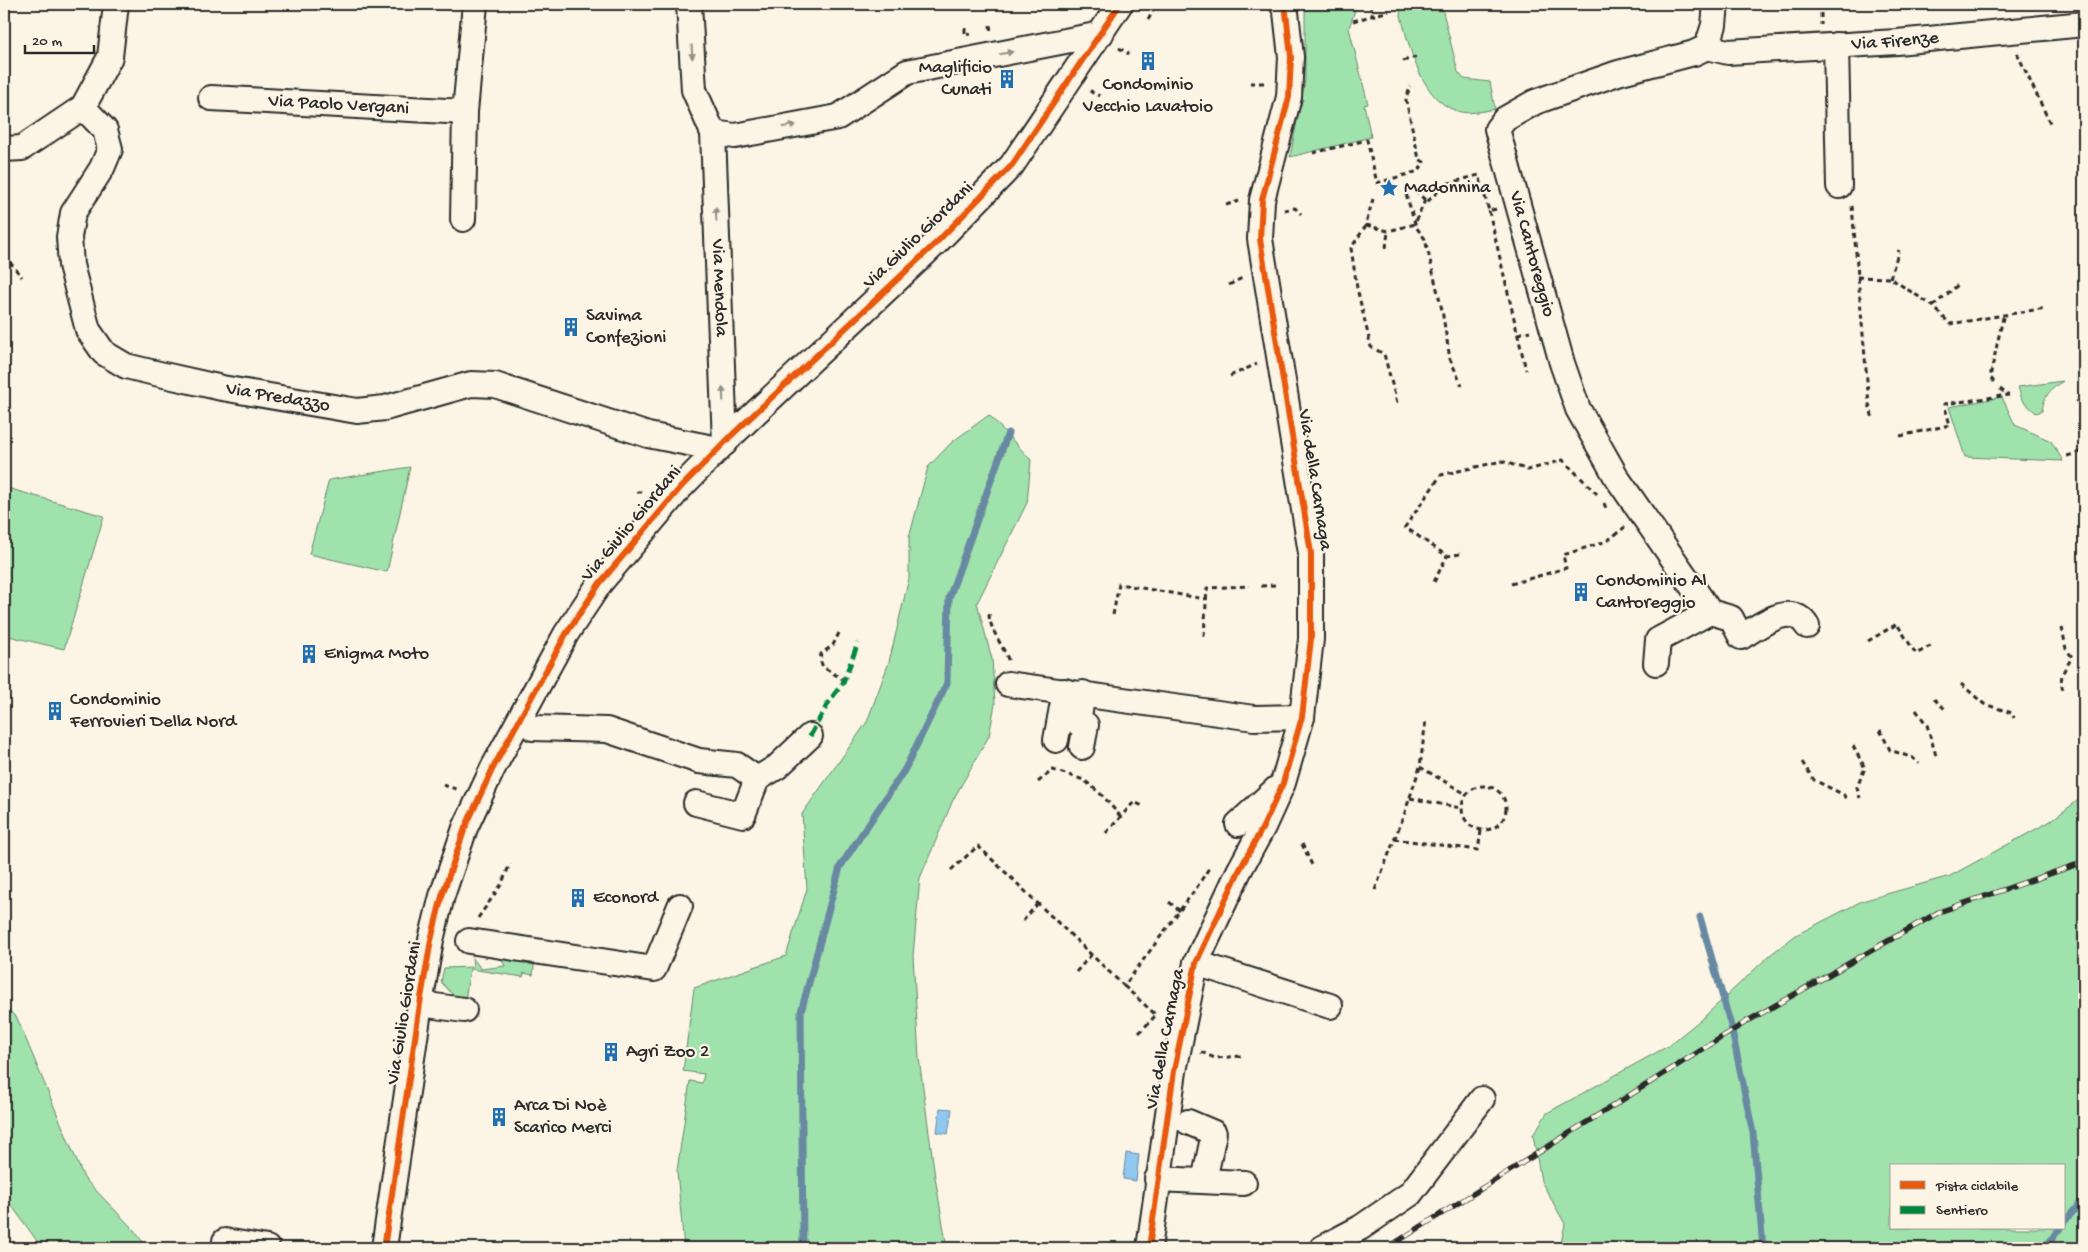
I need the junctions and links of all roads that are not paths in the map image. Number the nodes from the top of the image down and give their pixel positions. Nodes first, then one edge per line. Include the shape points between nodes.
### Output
1 (116, 4) edge
2 (475, 4) edge
3 (689, 4) edge
4 (1120, 4) edge
5 (1283, 4) edge
6 (1716, 4) edge
7 (2084, 24) edge
8 (1109, 41) junction
9 (1836, 45) junction
10 (1706, 47) junction
11 (212, 98) dead end
12 (83, 107) junction
13 (465, 112) junction
14 (713, 133) junction
15 (4, 148) edge
16 (1839, 179) road end
17 (463, 219) dead end
18 (722, 446) junction
19 (1710, 612) junction
20 (1807, 626) dead end
21 (1656, 663) dead end
22 (1011, 684) road end
23 (1059, 692) junction
24 (1302, 717) junction
25 (533, 728) dead end
26 (810, 736) dead end
27 (1056, 740) dead end
28 (1082, 747) dead end
29 (757, 779) junction
30 (1283, 783) junction
31 (696, 803) dead end
32 (1238, 824) dead end
33 (680, 906) dead end
34 (471, 931) road end
35 (1196, 963) junction
36 (420, 1004) junction
37 (1330, 1006) dead end
38 (464, 1010) dead end
39 (1482, 1099) dead end
40 (1188, 1122) dead end
41 (1157, 1179) junction
42 (1204, 1181) junction
43 (1244, 1183) dead end
44 (1154, 1209) junction
45 (225, 1241) dead end
46 (267, 1248) edge
47 (384, 1248) edge
48 (1148, 1248) edge
49 (1159, 1248) edge
50 (1322, 1248) edge

1 - 12 street via 110,57
2 - 13 street
3 -> 14 street via 694,90
4 - 8 street, Via Giulio Giordani
5 - 24 street, Via della Carnaga via 1291,58 1289,97 1262,200 1260,239 1317,551
6 - 10 street via 1714,25
7 - 9 street, Via Firenze
14 -> 8 street via 735,136 838,117 907,72
8 - 18 street, Via Giulio Giordani via 1012,166 937,242
9 - 10 street, Via Firenze via 1728,52
9 - 16 street
10 - 19 street, Via Cantoreggio via 1535,102 1505,119 1497,129 1562,363 1578,409 1616,478
11 - 13 street, Via Paolo Vergani
12 - 15 street via 22,148
12 - 18 street, Via Predazzo via 105,130 110,149 102,168 73,213 69,237 71,265 88,330 104,353 126,366 222,388 357,411 400,404 471,384 495,384 648,435
13 - 17 street
18 -> 14 street, Via Mendola
18 - 36 street, Via Giulio Giordani via 651,521 600,582 566,634 518,721 465,828 442,896
19 - 20 street via 1731,618 1741,637 1785,614 1793,614
19 - 21 street via 1658,640
22 - 23 street
23 - 24 street via 1254,718
23 - 27 street
23 - 28 street via 1078,723 1086,725
24 - 30 street, Via della Carnaga
25 - 29 street via 607,730 699,761 737,765
26 - 29 street via 777,767
29 - 31 street via 743,814
30 - 32 street
30 - 35 street, Via della Carnaga
33 - 34 street via 654,969
35 - 37 street, Via della Carnaga
35 - 41 street, Via della Carnaga
36 - 38 street
36 - 47 street, Via Giulio Giordani
39 - 50 street via 1410,1194 1360,1228
40 - 42 street via 1214,1133
41 - 42 street
41 - 44 street, Via della Carnaga
42 - 43 street
44 - 48 street, Via della Carnaga
44 - 49 street, Via della Carnaga
45 - 46 street

